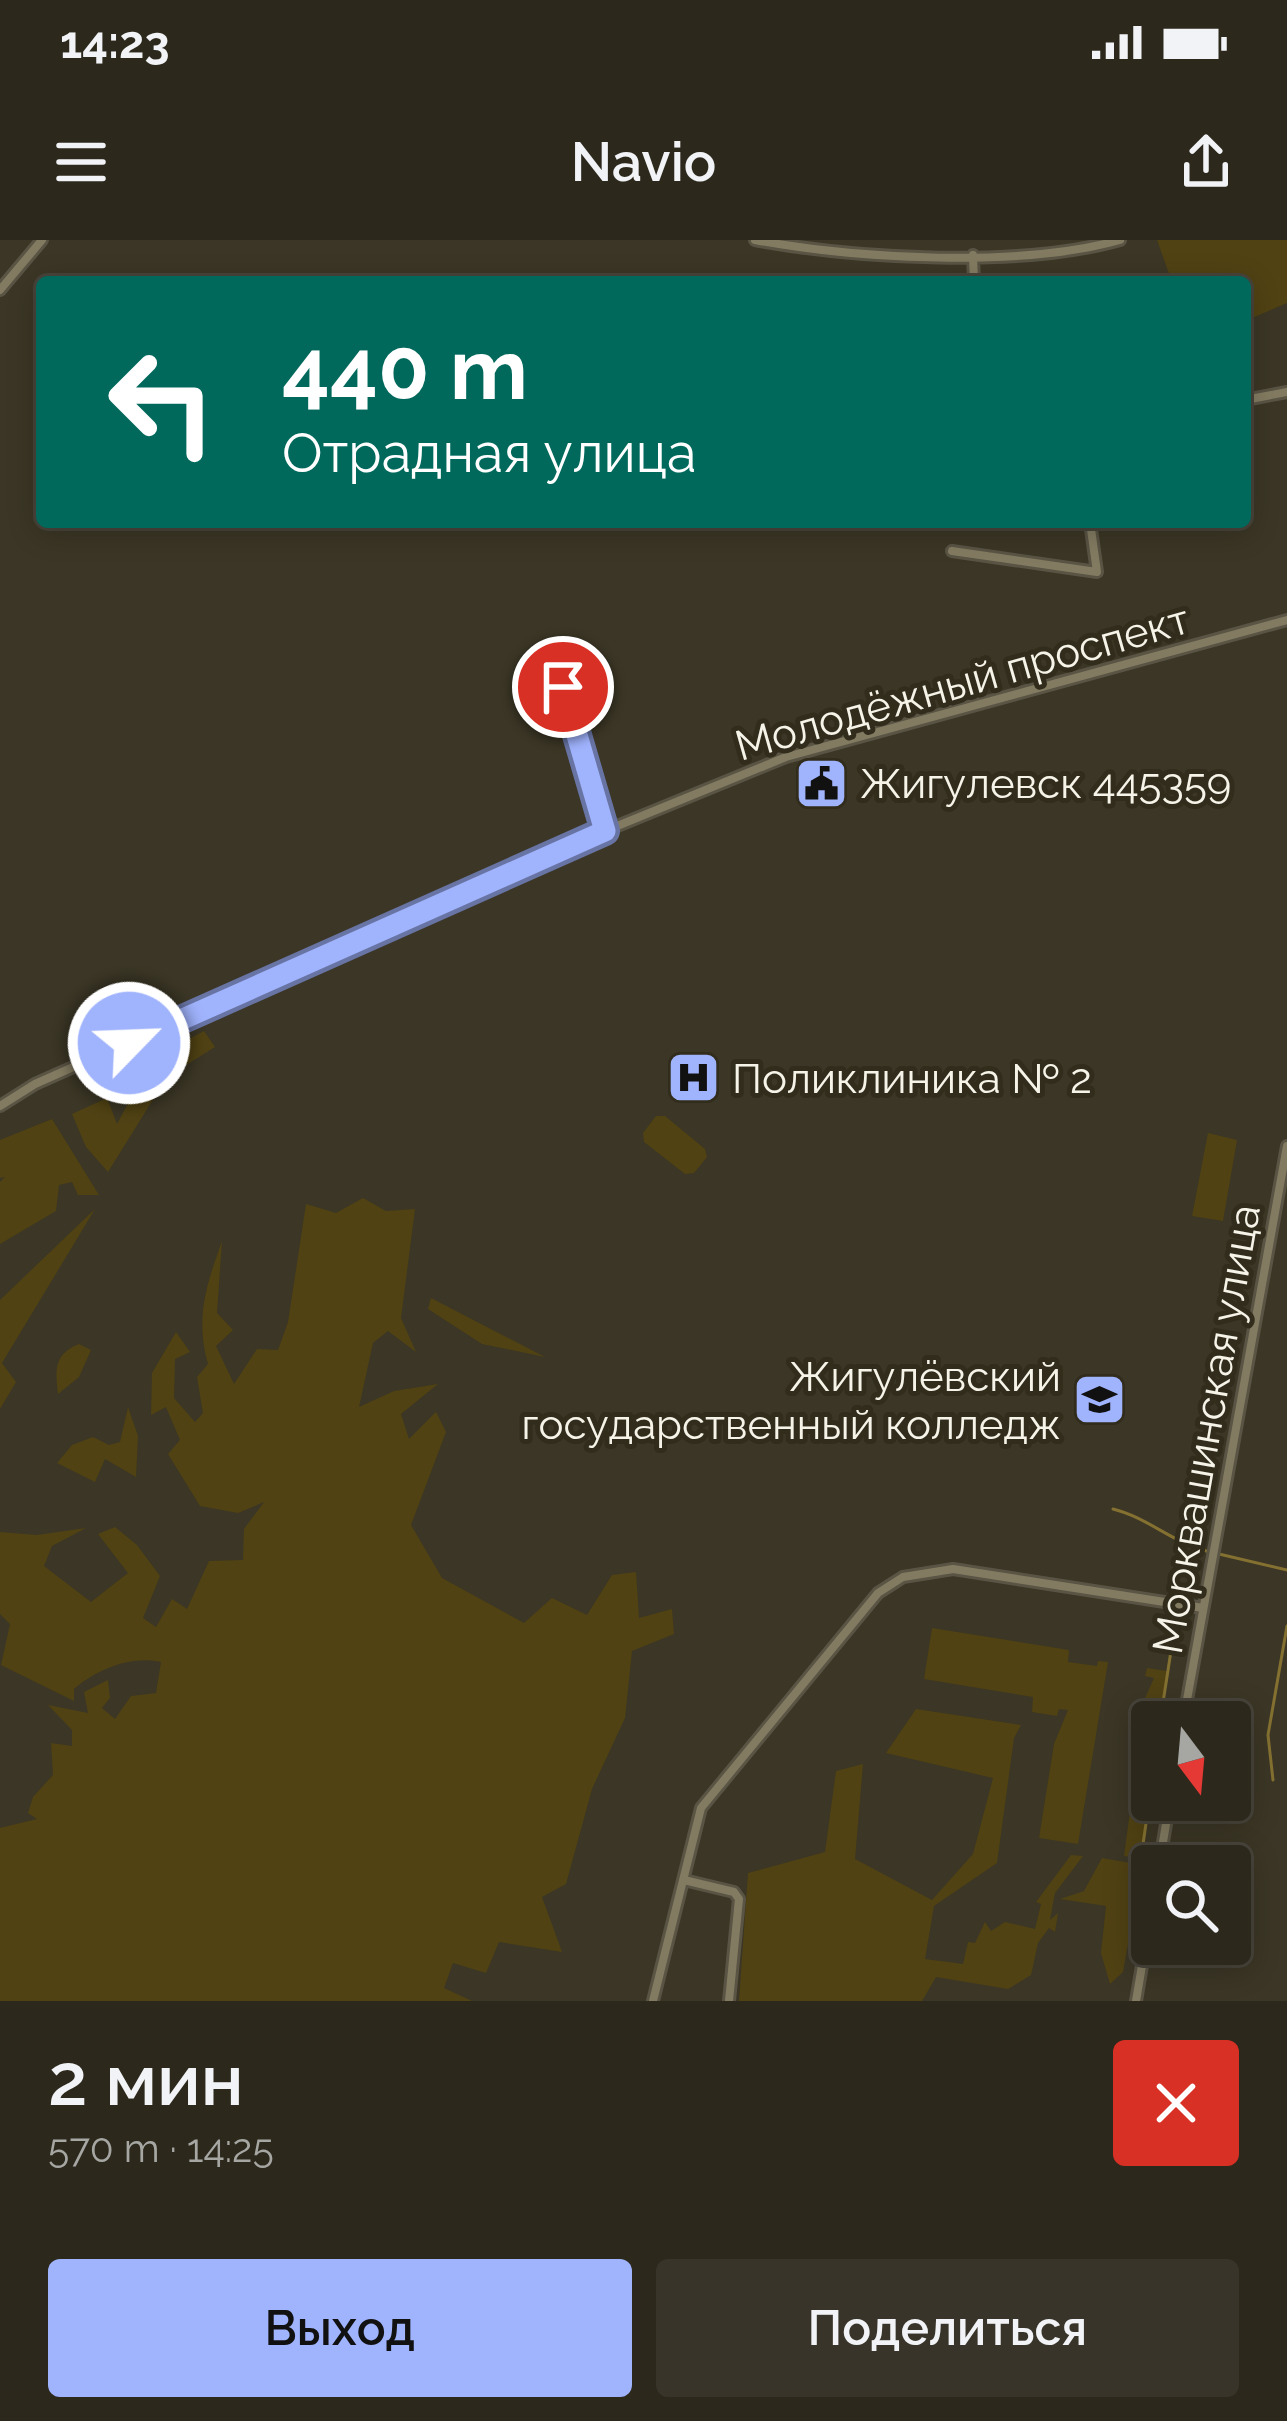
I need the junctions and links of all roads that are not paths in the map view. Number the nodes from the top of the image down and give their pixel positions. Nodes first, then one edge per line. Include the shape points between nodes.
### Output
1 (42, 240) edge
2 (755, 240) edge
3 (1120, 240) edge
4 (973, 255) junction
5 (974, 276) edge
6 (0, 290) edge
7 (1287, 392) edge
8 (1251, 399) edge
9 (1091, 528) edge
10 (952, 551) dead end
11 (1287, 620) edge
12 (563, 687) dead end
13 (605, 831) junction
14 (0, 1106) edge
15 (1287, 1146) edge
16 (1203, 1608) junction
17 (1188, 1701) edge
18 (684, 1880) junction
19 (1142, 1965) edge
20 (652, 2001) edge
21 (729, 2001) edge
22 (1136, 2001) edge

1 - 6 street
2 - 4 street via 824,253
3 - 4 street
4 - 5 street
7 - 8 street
9 - 10 street via 1096,572
11 - 13 street, Молодёжный проспект via 804,750
12 - 13 street
13 - 14 street, Молодёжный проспект
15 - 16 street, Морквашинская улица
16 - 17 street, Морквашинская улица
16 - 18 street via 953,1569 917,1573 878,1593 700,1808
18 - 20 street
18 - 21 street via 739,1899
19 - 22 street

